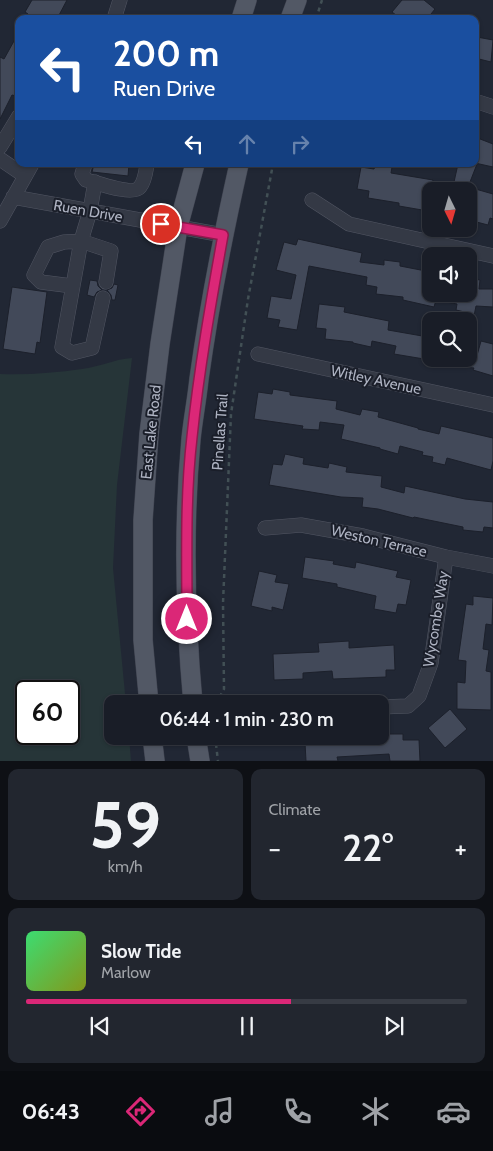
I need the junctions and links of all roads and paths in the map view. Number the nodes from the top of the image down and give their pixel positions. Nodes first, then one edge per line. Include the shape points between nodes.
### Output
1 (120, 0) edge
2 (247, 0) edge
3 (297, 0) edge
4 (322, 0) edge
5 (115, 15) edge
6 (242, 15) edge
7 (291, 15) edge
8 (317, 15) edge
9 (479, 102) edge
10 (493, 107) edge
11 (15, 123) edge
12 (0, 147) edge
13 (0, 159) edge
14 (15, 165) edge
15 (84, 167) edge
16 (146, 167) edge
17 (194, 167) edge
18 (239, 167) edge
19 (272, 167) edge
20 (29, 170) edge
21 (95, 182) junction
22 (13, 197) junction
23 (312, 200) dead end
24 (90, 211) junction
25 (0, 221) edge
26 (178, 227) junction
27 (223, 235) junction
28 (81, 241) junction
29 (493, 256) edge
30 (106, 282) dead end
31 (72, 286) junction
32 (103, 298) dead end
33 (258, 354) dead end
34 (493, 405) edge
35 (264, 528) dead end
36 (446, 557) junction
37 (493, 566) edge
38 (148, 695) edge
39 (192, 695) edge
40 (221, 695) edge
41 (389, 706) edge
42 (153, 745) edge
43 (197, 745) edge
44 (216, 745) edge
45 (155, 761) edge
46 (200, 761) edge
47 (218, 761) edge

1 - 5 street
2 - 6 main road
3 - 7 main road
4 - 8 path
9 - 10 street
11 - 12 street
13 - 14 street
15 - 21 street via 83,178
16 - 21 street via 142,184 135,191
17 - 26 main road, East Lake Road
18 - 27 main road
19 - 40 path, Pinellas Trail via 230,414 223,603 224,689
20 - 22 street
21 - 24 street
22 - 24 street, Ruen Drive
22 - 25 street
23 - 29 street via 349,224
24 - 26 street, Ruen Drive
24 - 28 street
26 - 27 street, Ruen Drive
26 - 38 main road, East Lake Road via 149,434 143,520 143,640
27 - 39 main road via 191,439 187,638
28 - 30 street via 111,251
28 - 31 street
28 - 31 street via 48,246 34,275 41,282
31 - 32 street via 62,347 72,353 92,348
33 - 34 street, Witley Avenue
35 - 36 street, Weston Terrace via 300,525 363,536
36 - 37 street, Weston Terrace
36 - 41 street, Wycombe Way via 431,663 419,696 408,706
42 - 45 main road
43 - 46 main road
44 - 47 path

